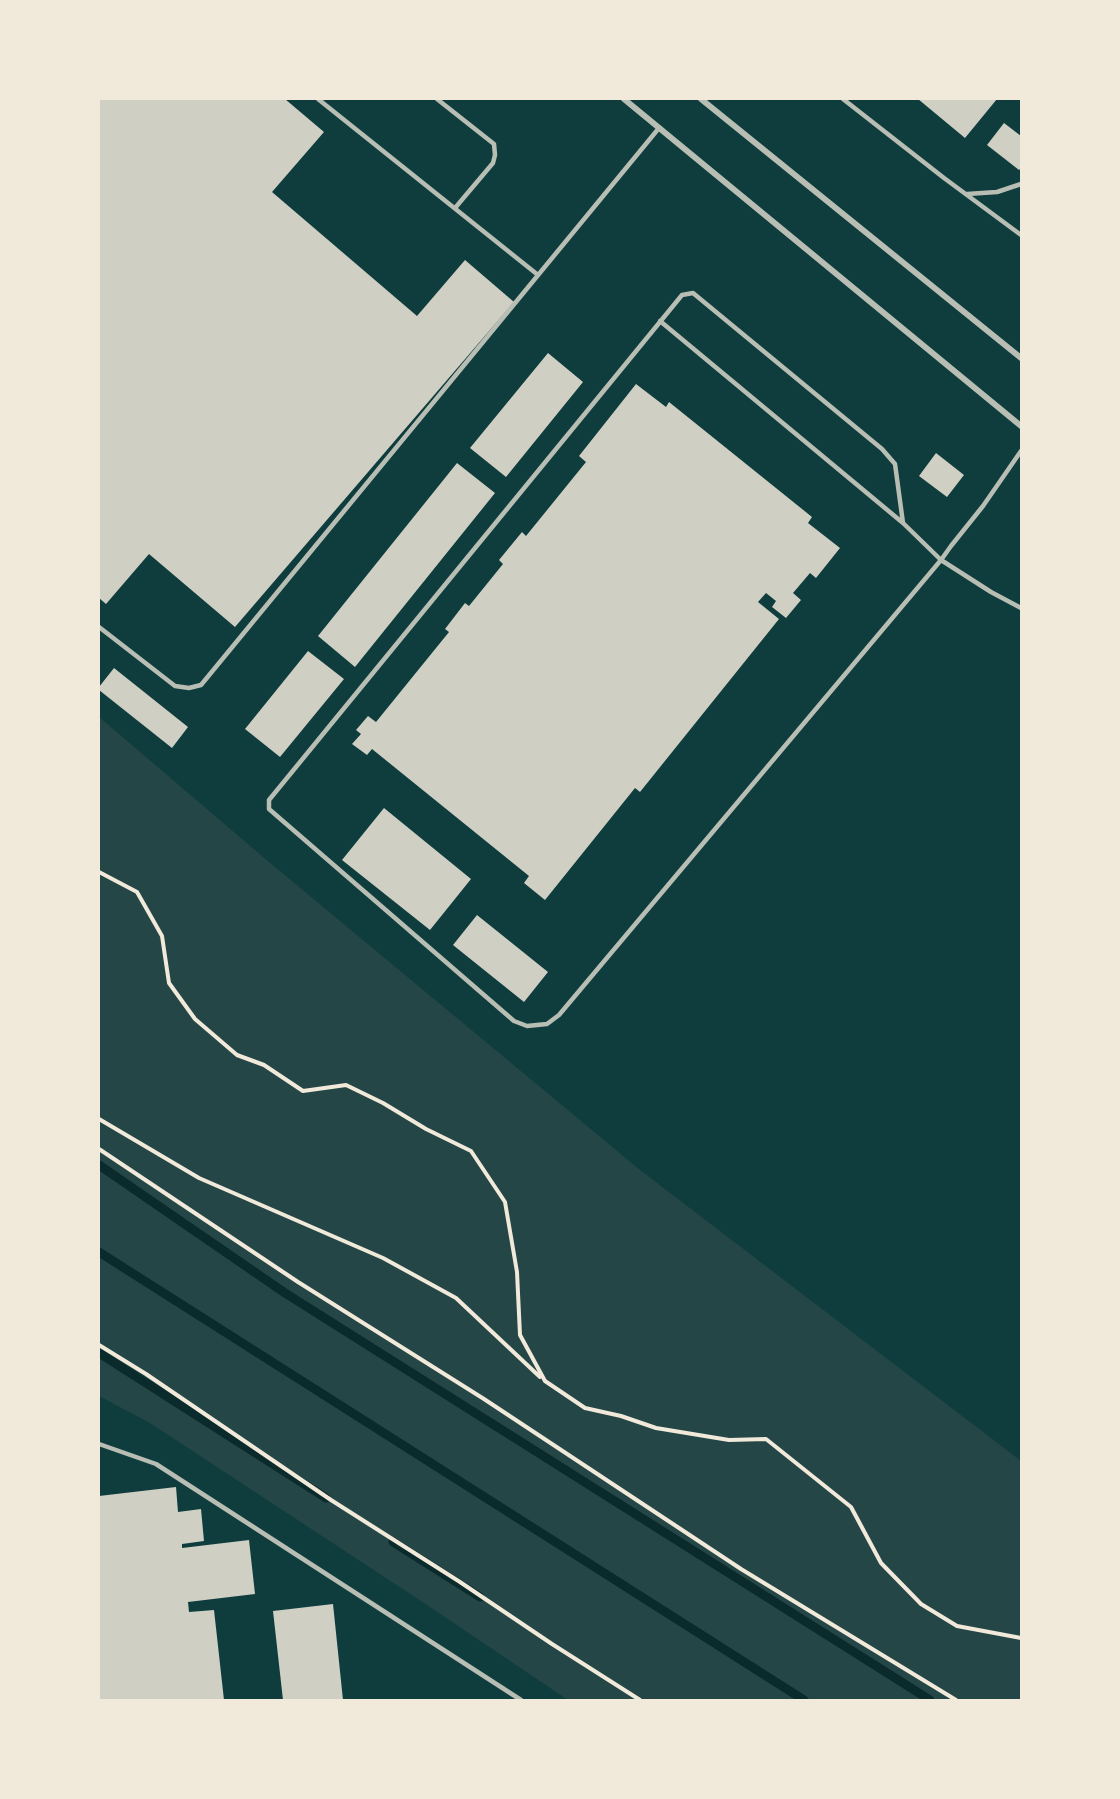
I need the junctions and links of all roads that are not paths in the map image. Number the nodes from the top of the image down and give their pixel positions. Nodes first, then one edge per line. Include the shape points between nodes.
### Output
1 (318, 99) edge
2 (437, 99) edge
3 (624, 99) edge
4 (701, 99) edge
5 (843, 99) edge
6 (659, 128) junction
7 (1021, 184) edge
8 (966, 194) junction
9 (455, 208) junction
10 (1021, 235) edge
11 (538, 275) junction
12 (660, 321) junction
13 (1021, 358) edge
14 (1021, 426) edge
15 (1021, 451) edge
16 (903, 523) junction
17 (941, 560) junction
18 (1021, 608) edge
19 (99, 627) edge
20 (99, 1444) edge
21 (521, 1700) edge

1 - 9 lane
2 - 9 lane via 494,144 493,164
3 - 6 street
4 - 13 street
5 - 8 lane
6 - 11 lane
6 - 14 street
7 - 8 lane via 997,192
8 - 10 lane
9 - 11 lane
11 - 19 lane via 201,685 175,686
12 - 16 lane
12 - 16 lane via 682,295 693,293 882,449 895,464
12 - 17 lane via 269,800 269,809 514,1021 527,1026 547,1024 559,1015
15 - 17 lane
16 - 17 lane
17 - 18 lane
20 - 21 lane via 156,1464

